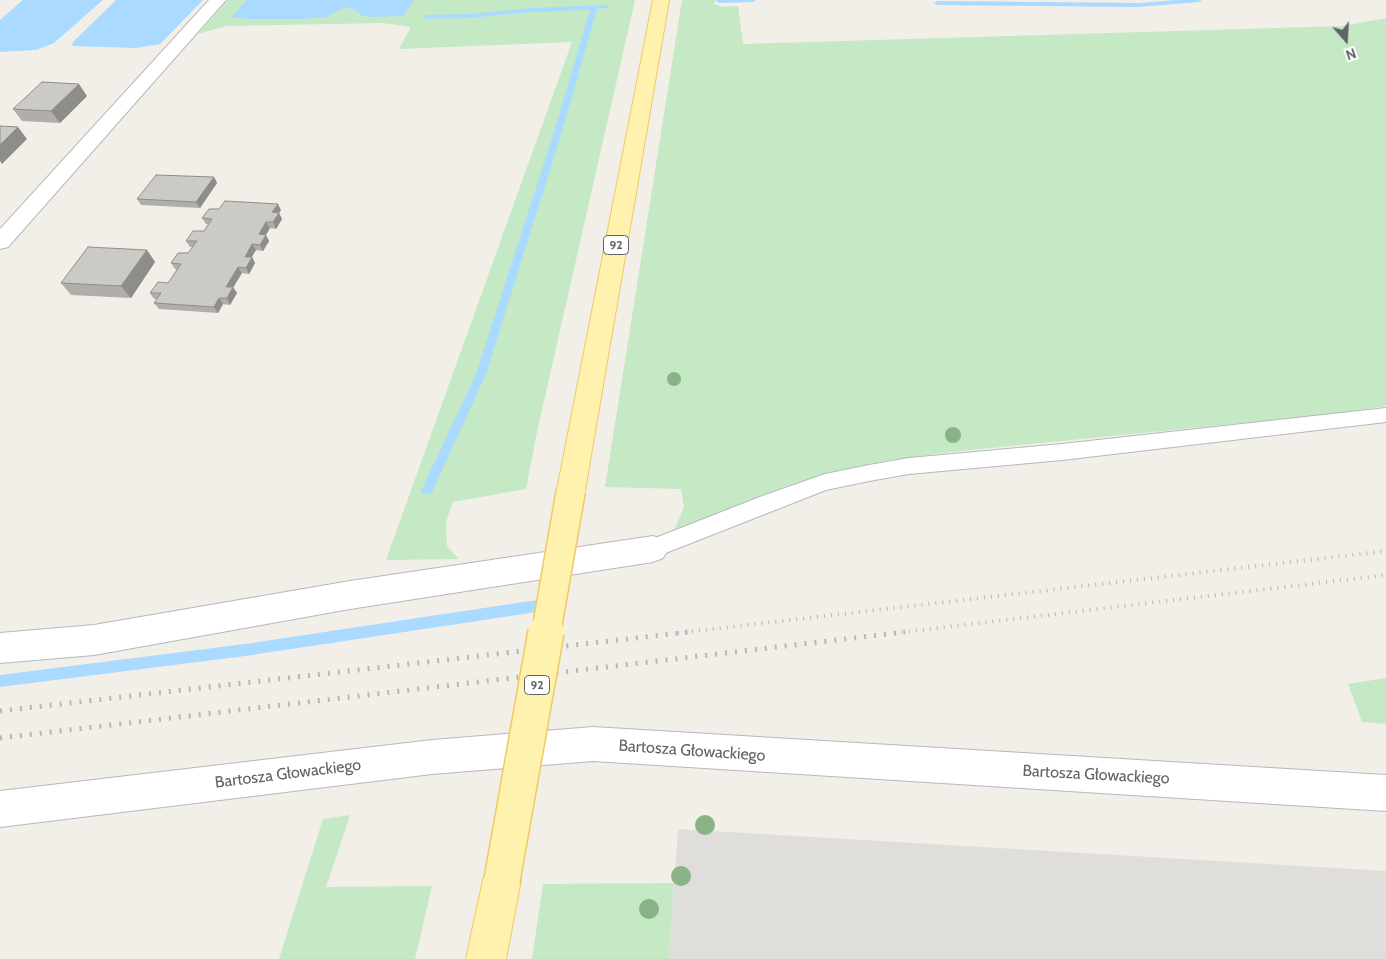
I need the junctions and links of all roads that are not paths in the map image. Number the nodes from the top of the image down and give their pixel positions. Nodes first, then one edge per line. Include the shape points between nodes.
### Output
1 (218, 0) edge
2 (661, 0) edge
3 (0, 242) edge
4 (1386, 415) edge
5 (653, 549) joint
6 (0, 648) edge
7 (1386, 793) edge
8 (0, 809) edge
9 (486, 959) edge

1 - 3 street
2 - 9 main road, 92, bridge
4 - 5 lane via 869,473 826,482 772,501
5 - 6 street via 350,595 94,640
7 - 8 street, Bartosza Głowackiego via 594,744 432,757

